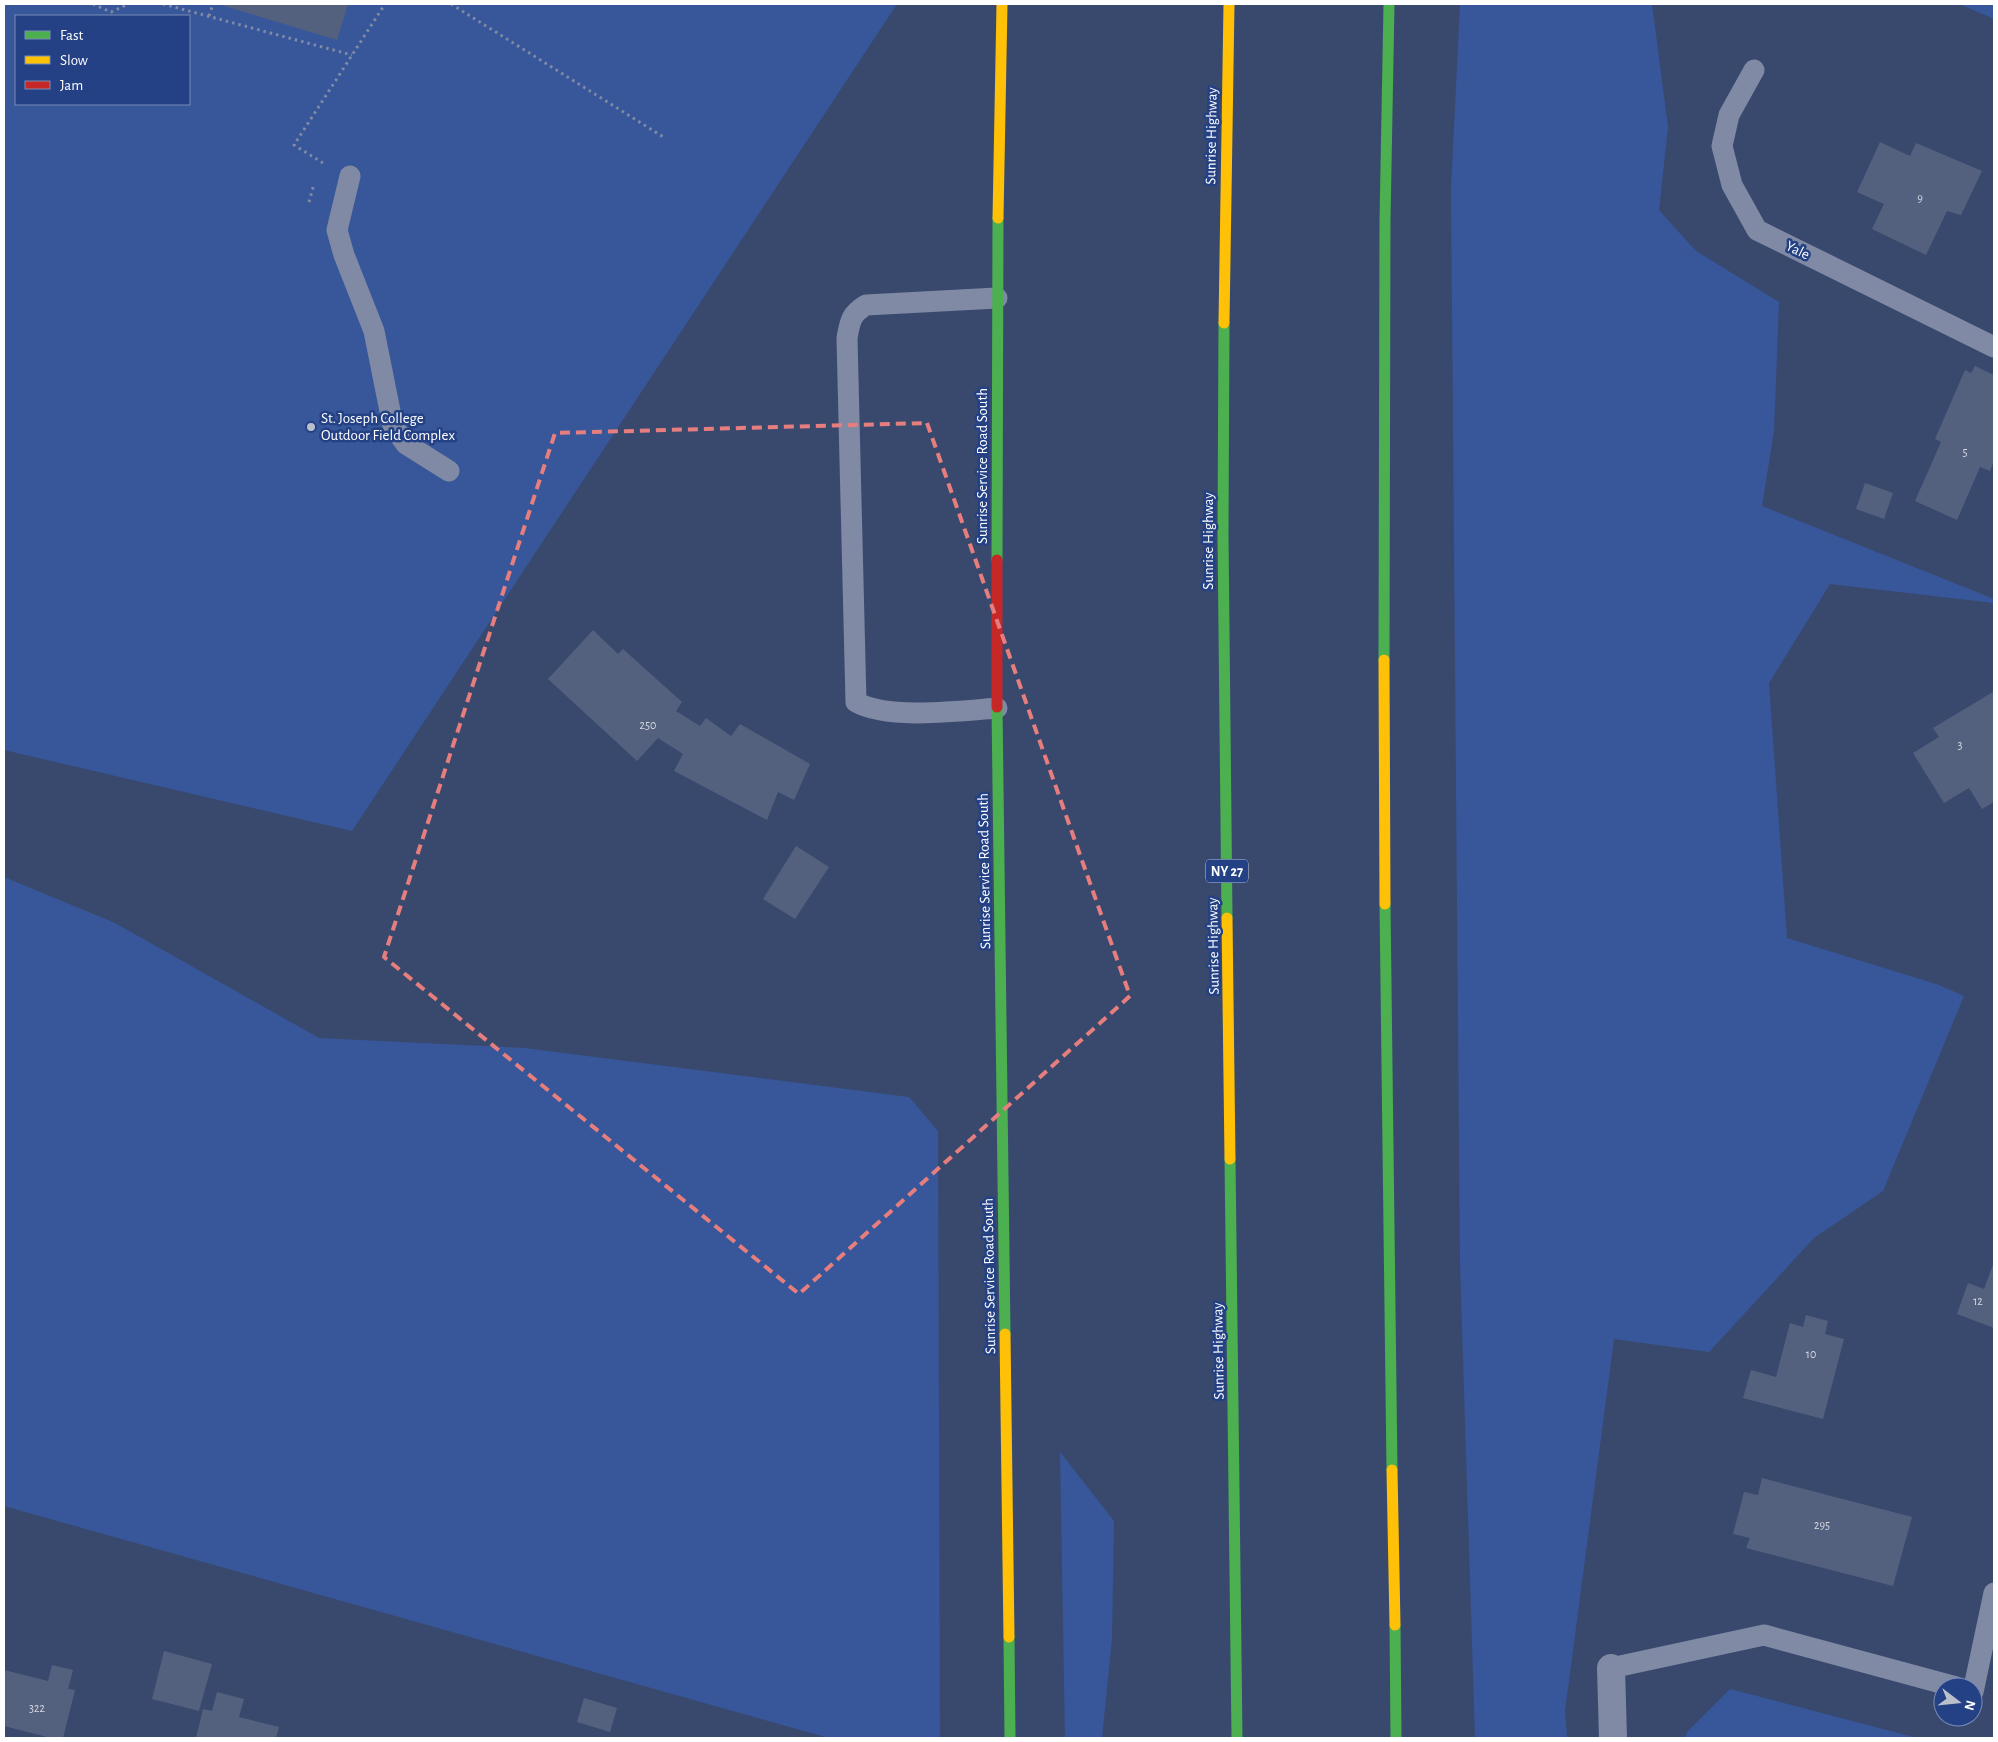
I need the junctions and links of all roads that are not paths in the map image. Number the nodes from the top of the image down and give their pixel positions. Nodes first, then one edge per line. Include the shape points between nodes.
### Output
1 (1002, 4) edge
2 (1230, 4) edge
3 (1389, 4) edge
4 (1754, 70) dead end
5 (350, 176) dead end
6 (997, 298) junction
7 (1994, 346) edge
8 (448, 471) dead end
9 (997, 708) junction
10 (1994, 1593) edge
11 (1612, 1668) joint
12 (1976, 1677) edge
13 (1933, 1681) edge
14 (1010, 1738) edge
15 (1237, 1738) edge
16 (1396, 1738) edge
17 (1613, 1738) edge

1 - 6 main road, Sunrise Service Road South
2 - 15 main road, Sunrise Highway / NY 27 via 1224,249 1223,535
3 - 16 main road via 1382,528
4 - 7 lane, Yale via 1729,115 1722,146 1732,185 1758,230
5 - 8 lane via 337,230 374,331 393,426 406,444
6 - 9 main road, Sunrise Service Road South
6 - 9 lane via 866,304 855,311 847,338 856,702 879,711 944,712
9 - 14 main road, Sunrise Service Road South
10 - 12 lane
11 - 13 lane via 1764,1635
11 - 17 street

